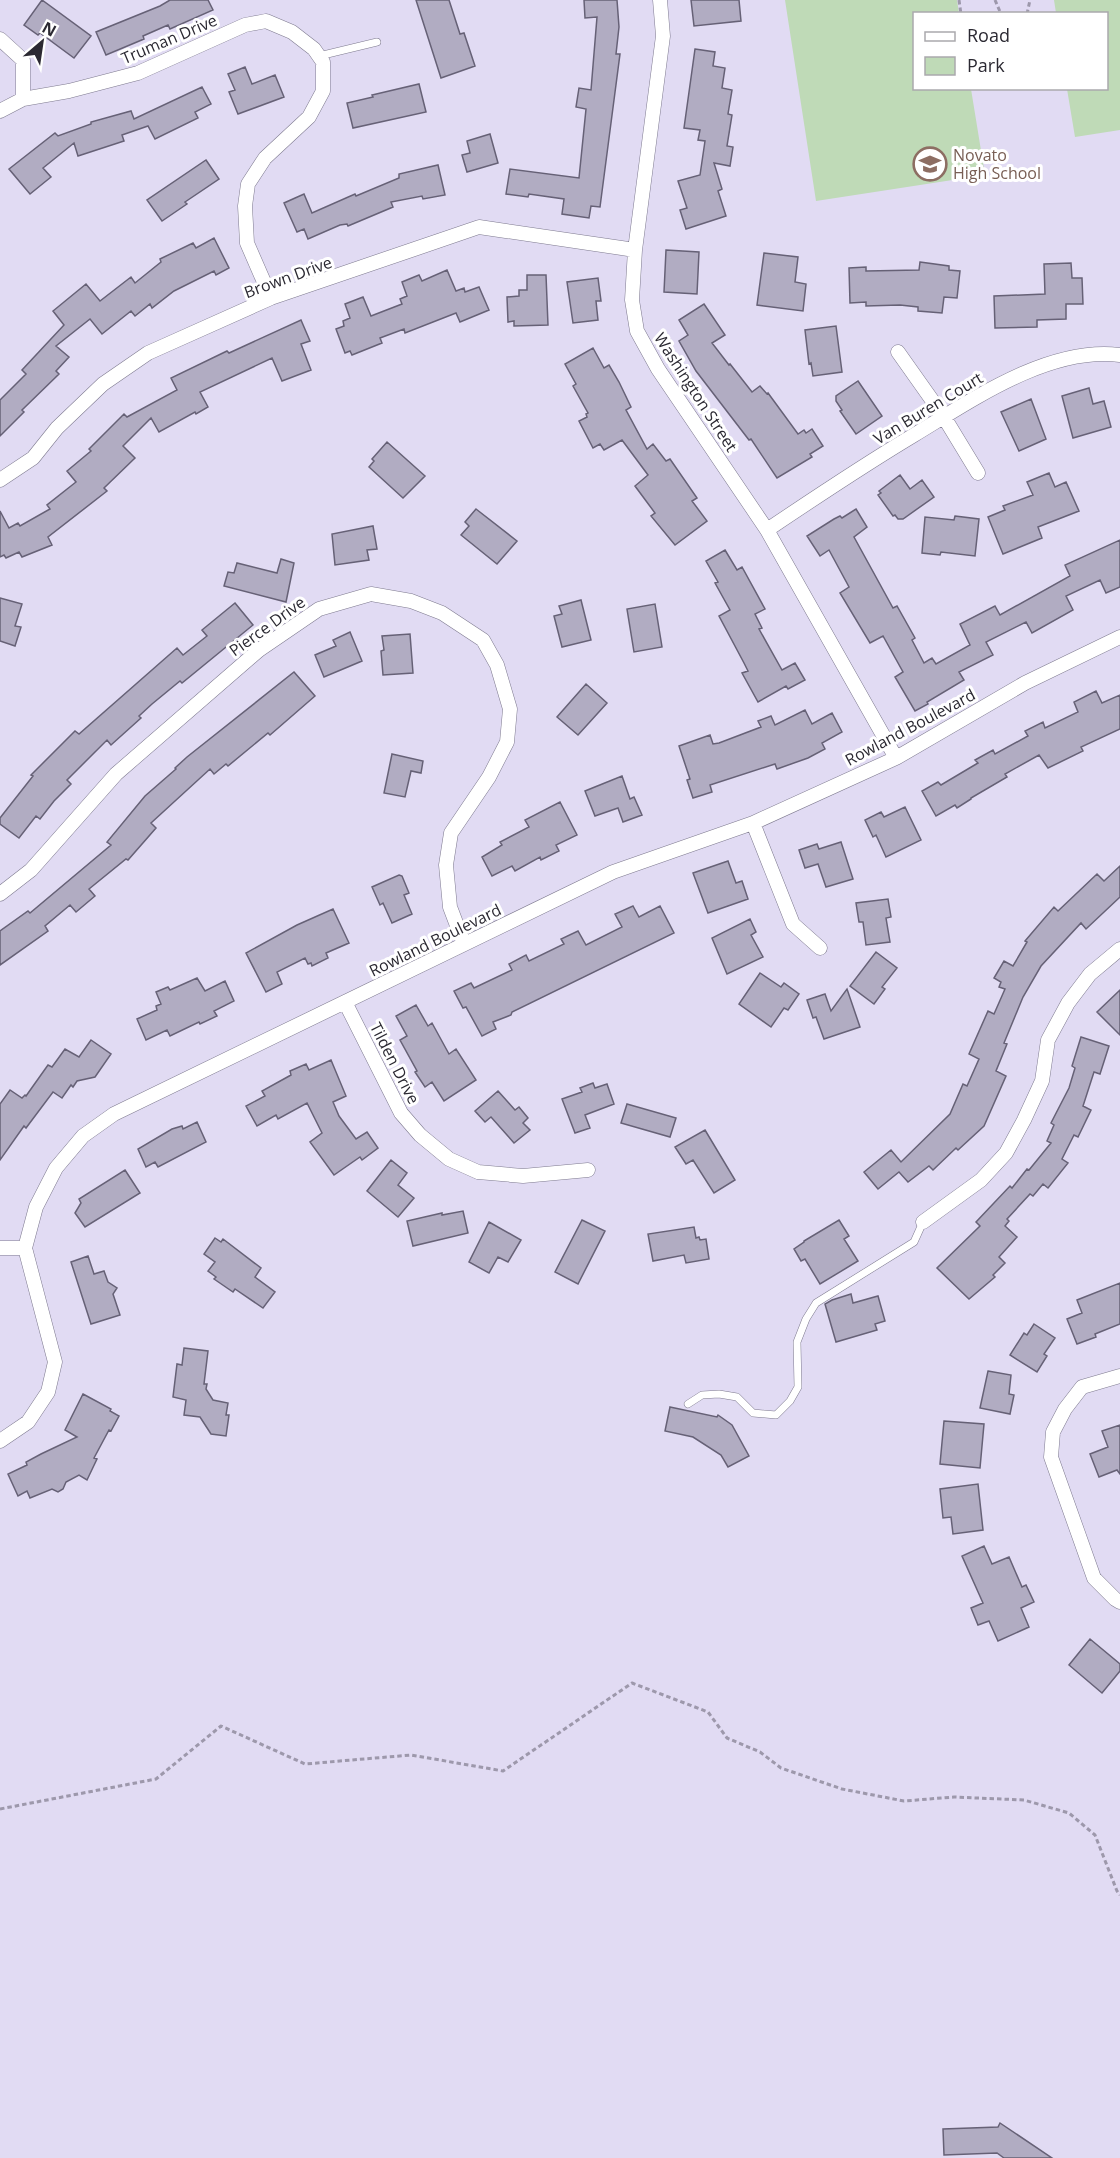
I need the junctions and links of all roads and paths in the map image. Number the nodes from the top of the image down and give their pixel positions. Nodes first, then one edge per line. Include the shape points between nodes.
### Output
1 (660, 0) edge
2 (0, 39) edge
3 (377, 42) dead end
4 (319, 56) junction
5 (23, 99) junction
6 (0, 111) edge
7 (635, 250) junction
8 (271, 298) junction
9 (898, 352) dead end
10 (1120, 355) edge
11 (944, 417) junction
12 (978, 473) dead end
13 (0, 480) edge
14 (767, 530) junction
15 (1120, 637) edge
16 (896, 758) junction
17 (753, 823) junction
18 (0, 894) edge
19 (464, 944) junction
20 (820, 948) dead end
21 (1120, 949) edge
22 (345, 1002) junction
23 (588, 1170) dead end
24 (923, 1222) joint
25 (0, 1248) edge
26 (25, 1248) junction
27 (1120, 1376) edge
28 (688, 1404) dead end
29 (0, 1441) edge
30 (1120, 1602) edge
31 (1, 1810) edge
32 (1120, 1895) edge

1 - 7 street, Washington Street via 663,36
2 - 5 street via 23,60
3 - 4 lane
4 - 5 street, Truman Drive via 292,32 266,21 245,25 138,73
4 - 8 street via 323,62 323,91 314,108 265,158 248,184 247,243
5 - 6 street, Truman Drive
7 - 8 street, Brown Drive via 479,227
7 - 14 street, Washington Street via 632,300 637,331 658,369
8 - 13 street, Brown Drive via 148,353 103,384 57,428 33,458
9 - 11 street
10 - 11 street, Van Buren Court via 1069,358 1034,369
11 - 12 street
11 - 14 street, Van Buren Court
14 - 16 street, Washington Street
15 - 16 street, Rowland Boulevard via 1025,683
16 - 17 street, Rowland Boulevard
17 - 19 street, Rowland Boulevard via 613,872
17 - 20 street via 793,924
18 - 19 street, Pierce Drive via 31,870 116,774 259,650 319,609 371,594 411,601 442,613 483,640 497,665 510,709 507,742 452,833 446,865 450,907
19 - 22 street, Rowland Boulevard
21 - 24 street via 1090,974 1068,1003 1048,1040 1042,1081 1006,1153 981,1180
22 - 23 street, Tilden Drive via 401,1113 449,1159 478,1172 523,1176
22 - 26 street, Rowland Boulevard via 114,1114 83,1136 56,1168 36,1207
24 - 28 lane via 914,1242 816,1303 797,1342 798,1387 776,1415 753,1413 737,1397 719,1394 702,1395
25 - 26 street
26 - 29 street, Rowland Boulevard via 55,1362 48,1392 28,1422
27 - 30 street via 1082,1387 1053,1432 1050,1457 1094,1578
31 - 32 path via 156,1779 221,1726 305,1764 411,1755 504,1771 632,1683 708,1712 727,1738 760,1752 781,1768 842,1789 904,1801 954,1797 1024,1800 1069,1813 1095,1835

